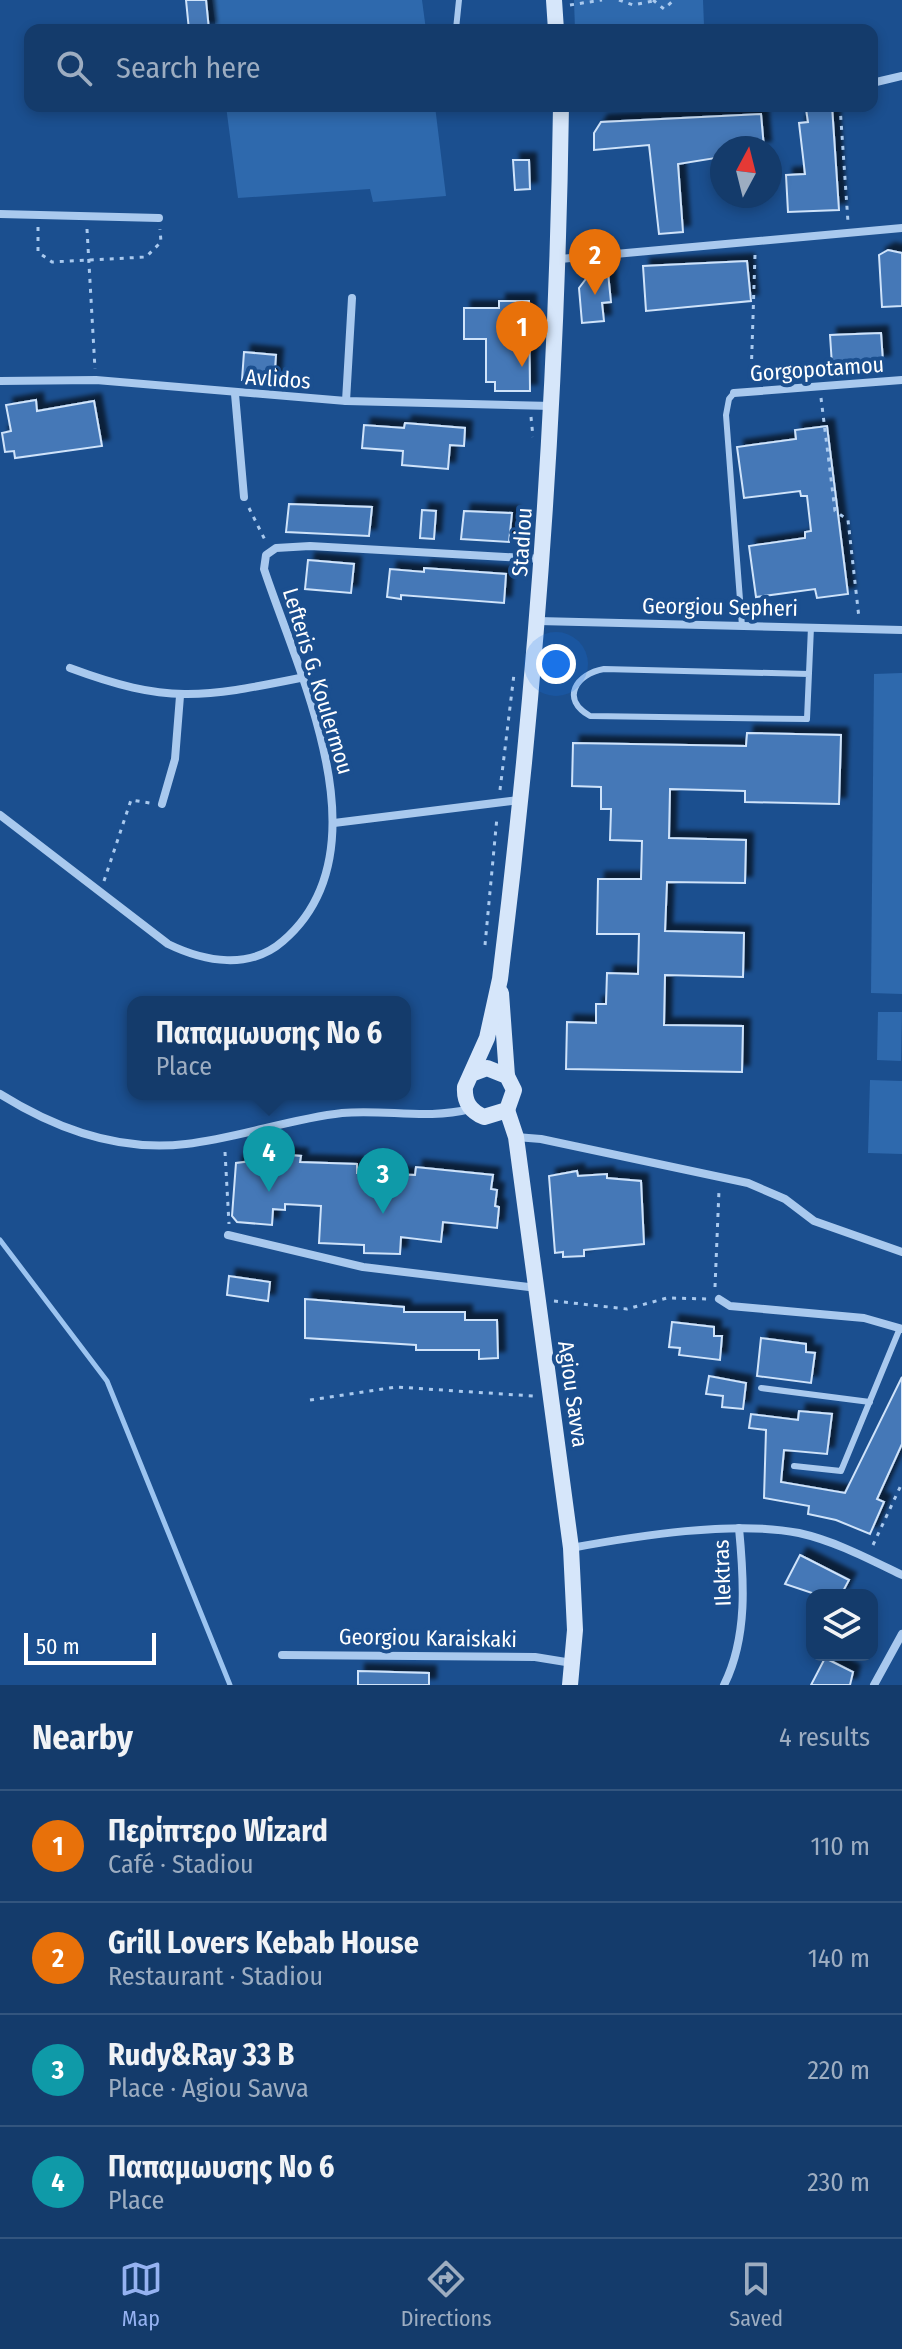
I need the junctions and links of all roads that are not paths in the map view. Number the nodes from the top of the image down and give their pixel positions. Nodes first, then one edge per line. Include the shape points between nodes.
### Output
1 (459, 0) edge
2 (560, 3) edge
3 (457, 24) edge
4 (557, 24) edge
5 (902, 76) edge
6 (878, 82) edge
7 (561, 112) edge
8 (0, 214) edge
9 (159, 218) road end
10 (902, 228) edge
11 (560, 259) junction
12 (352, 298) dead end
13 (902, 380) edge
14 (0, 381) edge
15 (734, 393) joint
16 (235, 394) junction
17 (346, 401) junction
18 (553, 406) junction
19 (244, 497) road end
20 (543, 559) junction
21 (538, 621) junction
22 (742, 626) junction
23 (811, 627) junction
24 (902, 630) edge
25 (70, 668) dead end
26 (809, 674) junction
27 (300, 678) junction
28 (180, 696) junction
29 (519, 800) junction
30 (162, 804) road end
31 (0, 815) edge
32 (334, 823) junction
33 (500, 979) junction
34 (471, 1074) junction
35 (507, 1076) junction
36 (0, 1094) edge
37 (470, 1109) junction
38 (507, 1110) junction
39 (516, 1137) junction
40 (228, 1235) road end
41 (902, 1252) edge
42 (537, 1294) junction
43 (719, 1299) road end
44 (901, 1329) edge
45 (761, 1388) dead end
46 (870, 1402) junction
47 (794, 1466) dead end
48 (739, 1528) junction
49 (571, 1548) junction
50 (902, 1575) edge
51 (902, 1634) edge
52 (282, 1655) dead end
53 (573, 1663) junction
54 (570, 1685) edge
55 (724, 1685) edge
56 (874, 1685) edge

1 - 3 lane
2 - 4 street
5 - 6 street
7 - 11 street, Stadiou
8 - 9 street
10 - 11 street
11 - 18 street, Stadiou
12 - 17 street
13 - 15 street, Gorgopotamou
14 - 16 street, Avlidos via 96,380
15 - 22 lane via 726,415
16 - 17 street, Avlidos
16 - 19 street
17 - 18 street, Avlidos
18 - 20 street, Stadiou
20 - 21 street, Stadiou
20 - 27 street, Lefteris G. Koulermou via 310,546 270,551 264,569
21 - 22 street, Georgiou Sepheri
21 - 29 street, Stadiou
22 - 23 street, Georgiou Sepheri
23 - 24 street, Georgiou Sepheri
23 - 26 lane
25 - 28 street via 131,689
26 - 26 lane via 807,719 590,716 574,699 576,684 586,673 604,669
27 - 28 street
27 - 32 street, Lefteris G. Koulermou via 330,767
28 - 30 street via 175,759
29 - 32 street
29 - 33 street, Stadiou
31 - 32 street, Lefteris G. Koulermou via 168,944 192,956 239,961 274,949 298,929 316,899
33 - 34 street, Stadiou via 487,1038
33 - 35 street, Stadiou
34 - 35 street via 487,1068
34 - 37 street via 464,1095
35 - 38 street via 514,1090
36 - 37 street via 60,1127 113,1141 184,1145 344,1113 427,1116
37 - 38 street via 492,1117
38 - 39 street, Agiou Savva
39 - 41 street via 720,1176 785,1199 814,1221
39 - 42 street, Agiou Savva
40 - 42 street via 363,1267
42 - 49 street, Agiou Savva
43 - 44 street via 730,1306 864,1318
44 - 46 lane
45 - 46 lane
46 - 47 lane via 841,1471
48 - 49 street, Ilektras
48 - 50 street via 798,1533
48 - 55 street, Ilektras via 742,1609 735,1656
49 - 53 street, Agiou Savva
51 - 56 street
52 - 53 street, Georgiou Karaiskaki via 535,1657
53 - 54 street, Agiou Savva

